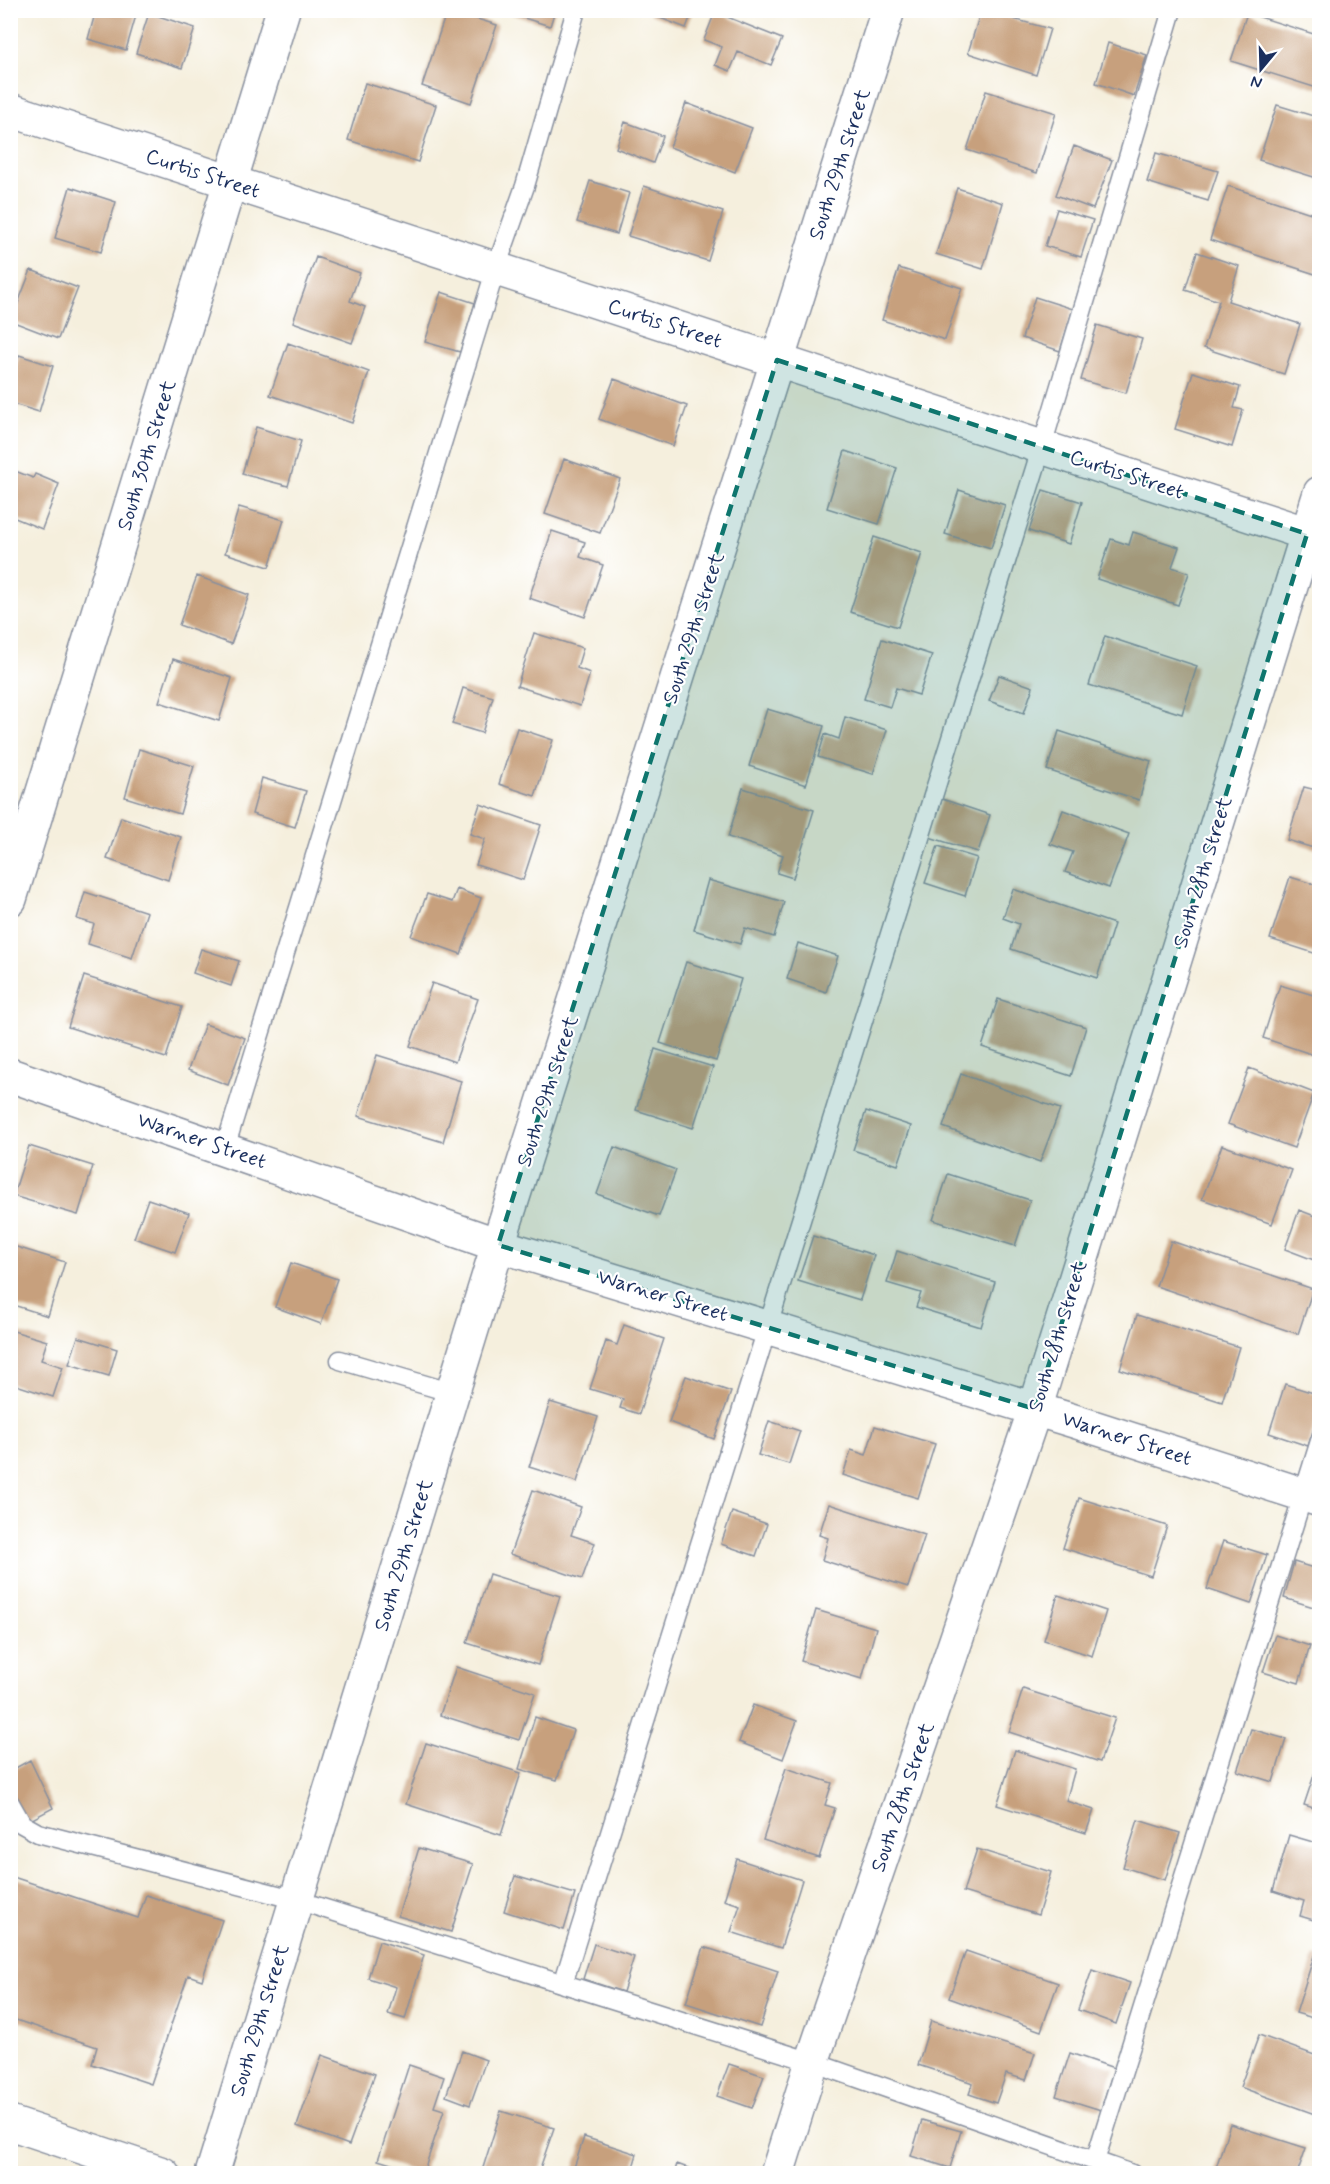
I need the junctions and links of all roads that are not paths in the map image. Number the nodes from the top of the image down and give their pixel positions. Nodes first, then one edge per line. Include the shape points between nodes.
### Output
1 (283, 10) edge
2 (576, 10) edge
3 (888, 10) edge
4 (1172, 10) edge
5 (10, 110) edge
6 (230, 181) junction
7 (496, 268) junction
8 (777, 360) junction
9 (1042, 446) junction
10 (1320, 493) edge
11 (1313, 536) edge
12 (10, 899) edge
13 (10, 1076) edge
14 (225, 1148) junction
15 (498, 1245) junction
16 (768, 1328) junction
17 (340, 1360) dead end
18 (453, 1393) junction
19 (1035, 1409) junction
20 (1320, 1441) edge
21 (1311, 1497) edge
22 (10, 1803) edge
23 (297, 1900) junction
24 (563, 1984) junction
25 (812, 2062) junction
26 (10, 2123) edge
27 (1095, 2161) junction
28 (163, 2174) edge
29 (212, 2174) edge
30 (777, 2174) edge
31 (1132, 2174) edge

1 - 6 street, South 30th Street
2 - 7 lane via 525,186
3 - 8 street, South 29th Street
4 - 9 lane
5 - 6 street, Curtis Street
6 - 7 street, Curtis Street
6 - 12 street, South 30th Street
7 - 8 street, Curtis Street
7 - 14 lane
8 - 9 street, Curtis Street
8 - 15 street, South 29th Street
9 - 11 street, Curtis Street
9 - 16 lane
10 - 11 street, South 28th Street
11 - 19 street, South 28th Street
13 - 14 street, Warner Street
14 - 15 street, Warner Street
15 - 16 street, Warner Street
15 - 18 street, South 29th Street
16 - 19 street, Warner Street
16 - 24 lane
17 - 18 lane
18 - 23 street, South 29th Street
19 - 21 street, Warner Street
19 - 25 street, South 28th Street
20 - 21 lane
21 - 27 lane
22 - 23 lane via 22,1824 38,1833
23 - 24 lane
23 - 29 street, South 29th Street
24 - 25 lane
25 - 27 lane
25 - 30 street, South 28th Street
26 - 28 street
27 - 31 lane

